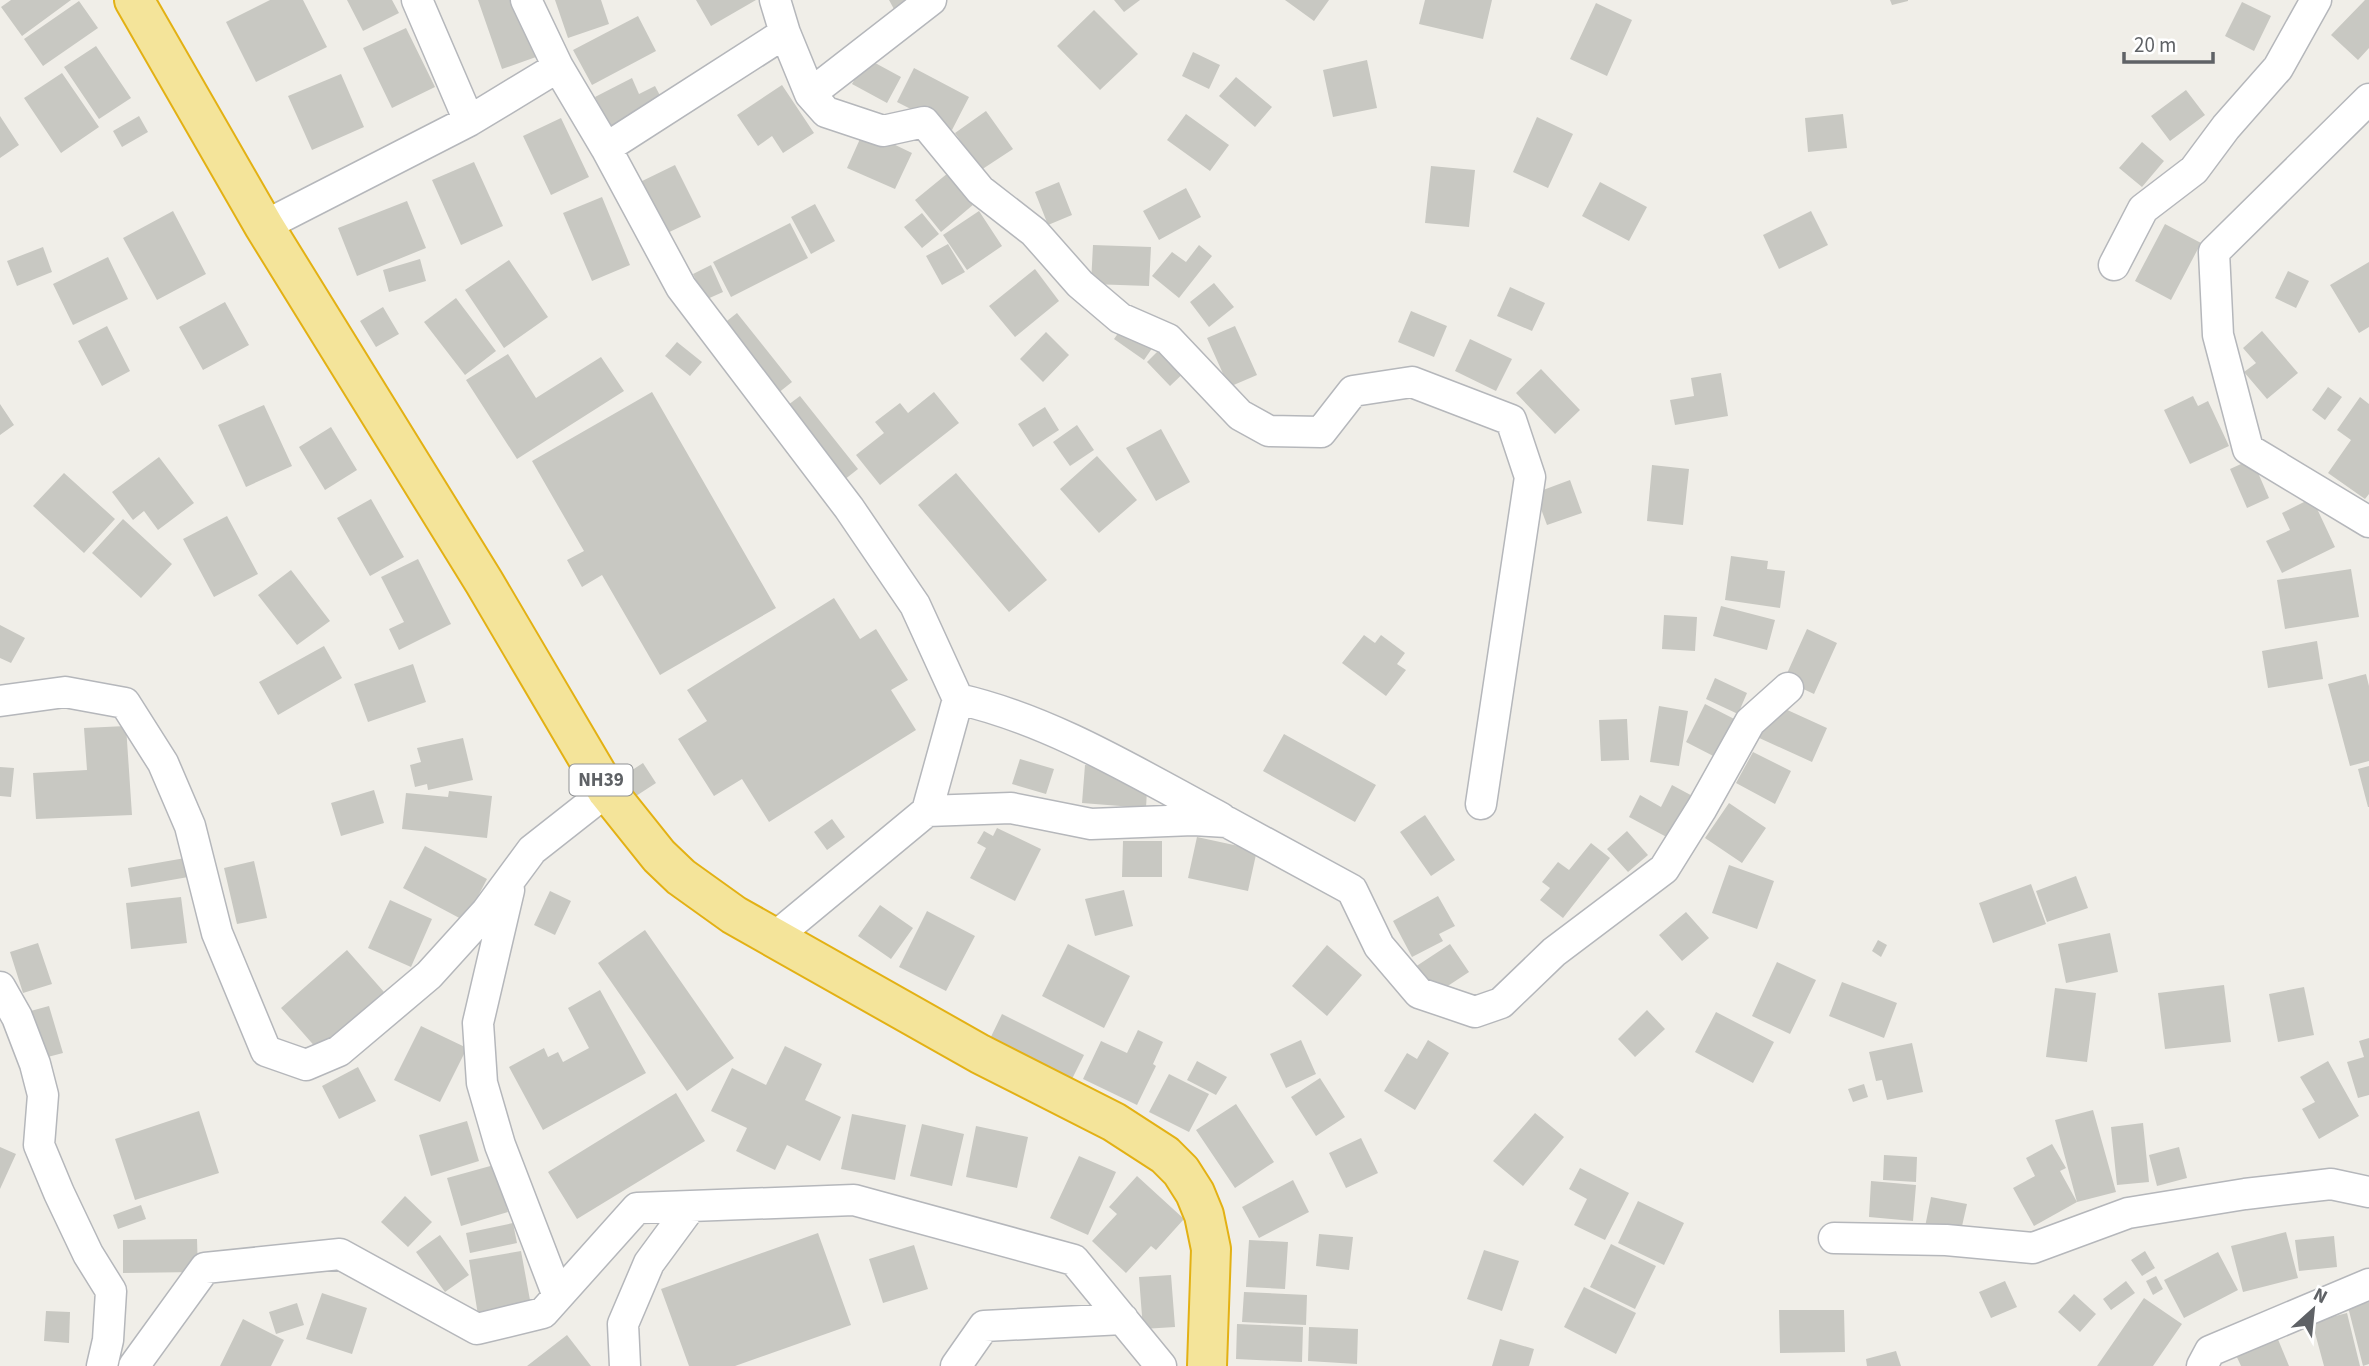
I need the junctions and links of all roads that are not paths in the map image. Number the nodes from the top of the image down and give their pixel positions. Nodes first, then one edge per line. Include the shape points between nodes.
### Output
1 (134, 0) edge
2 (417, 0) edge
3 (526, 0) edge
4 (775, 0) edge
5 (931, 0) edge
6 (2316, 0) edge
7 (785, 33) junction
8 (558, 67) junction
9 (810, 94) junction
10 (2369, 99) edge
11 (470, 121) junction
12 (606, 148) junction
13 (264, 226) junction
14 (2114, 265) dead end
15 (2369, 522) edge
16 (1788, 688) dead end
17 (958, 699) junction
18 (0, 701) edge
19 (607, 791) junction
20 (1481, 804) dead end
21 (927, 811) junction
22 (1227, 822) junction
23 (513, 877) junction
24 (775, 937) junction
25 (0, 987) edge
26 (2369, 1192) edge
27 (691, 1206) junction
28 (1834, 1238) dead end
29 (2369, 1284) edge
30 (558, 1296) junction
31 (1123, 1320) junction
32 (102, 1366) edge
33 (134, 1366) edge
34 (625, 1366) edge
35 (956, 1366) edge
36 (1161, 1366) edge
37 (1207, 1366) edge
38 (2202, 1366) edge

1 - 13 highway, NH39
2 - 11 street
3 - 8 street
4 - 7 street
5 - 9 street
6 - 14 street via 2278,68 2193,170 2143,209
7 - 9 street
7 - 12 street
8 - 11 street
8 - 12 street
9 - 20 street via 826,112 883,131 924,122 980,190 1034,232 1080,284 1120,318 1168,339 1240,415 1269,431 1321,432 1353,391 1412,382 1511,420 1530,477
10 - 15 street via 2214,252 2218,335 2248,449
11 - 13 street
12 - 17 street via 681,287 849,508 915,605
13 - 19 highway, NH39
16 - 22 street via 1750,722 1664,869 1554,952 1501,1003 1475,1012 1419,993 1379,946 1352,890
17 - 21 street
17 - 22 street via 987,706 1088,748
18 - 23 street via 65,692 125,703 163,763 190,826 217,933 266,1051 306,1065 339,1051 429,975
19 - 23 street via 532,850
19 - 24 highway, NH39 via 681,877 734,915
21 - 22 street via 1011,808 1091,824
21 - 24 street
23 - 30 street via 478,1023 482,1083 500,1145
24 - 37 highway, NH39 via 980,1054 1114,1122 1173,1163 1195,1193 1211,1249
25 - 32 street via 17,1017 43,1095 39,1145 88,1254 111,1292
26 - 28 street via 2331,1184 2128,1213 2033,1248 1946,1240
27 - 30 street via 637,1208
27 - 31 street via 854,1200 1074,1260
27 - 34 street via 649,1263 628,1311
29 - 38 street via 2210,1351
30 - 33 street via 543,1313 477,1329 340,1254 205,1268
31 - 35 street via 984,1326
31 - 36 street

